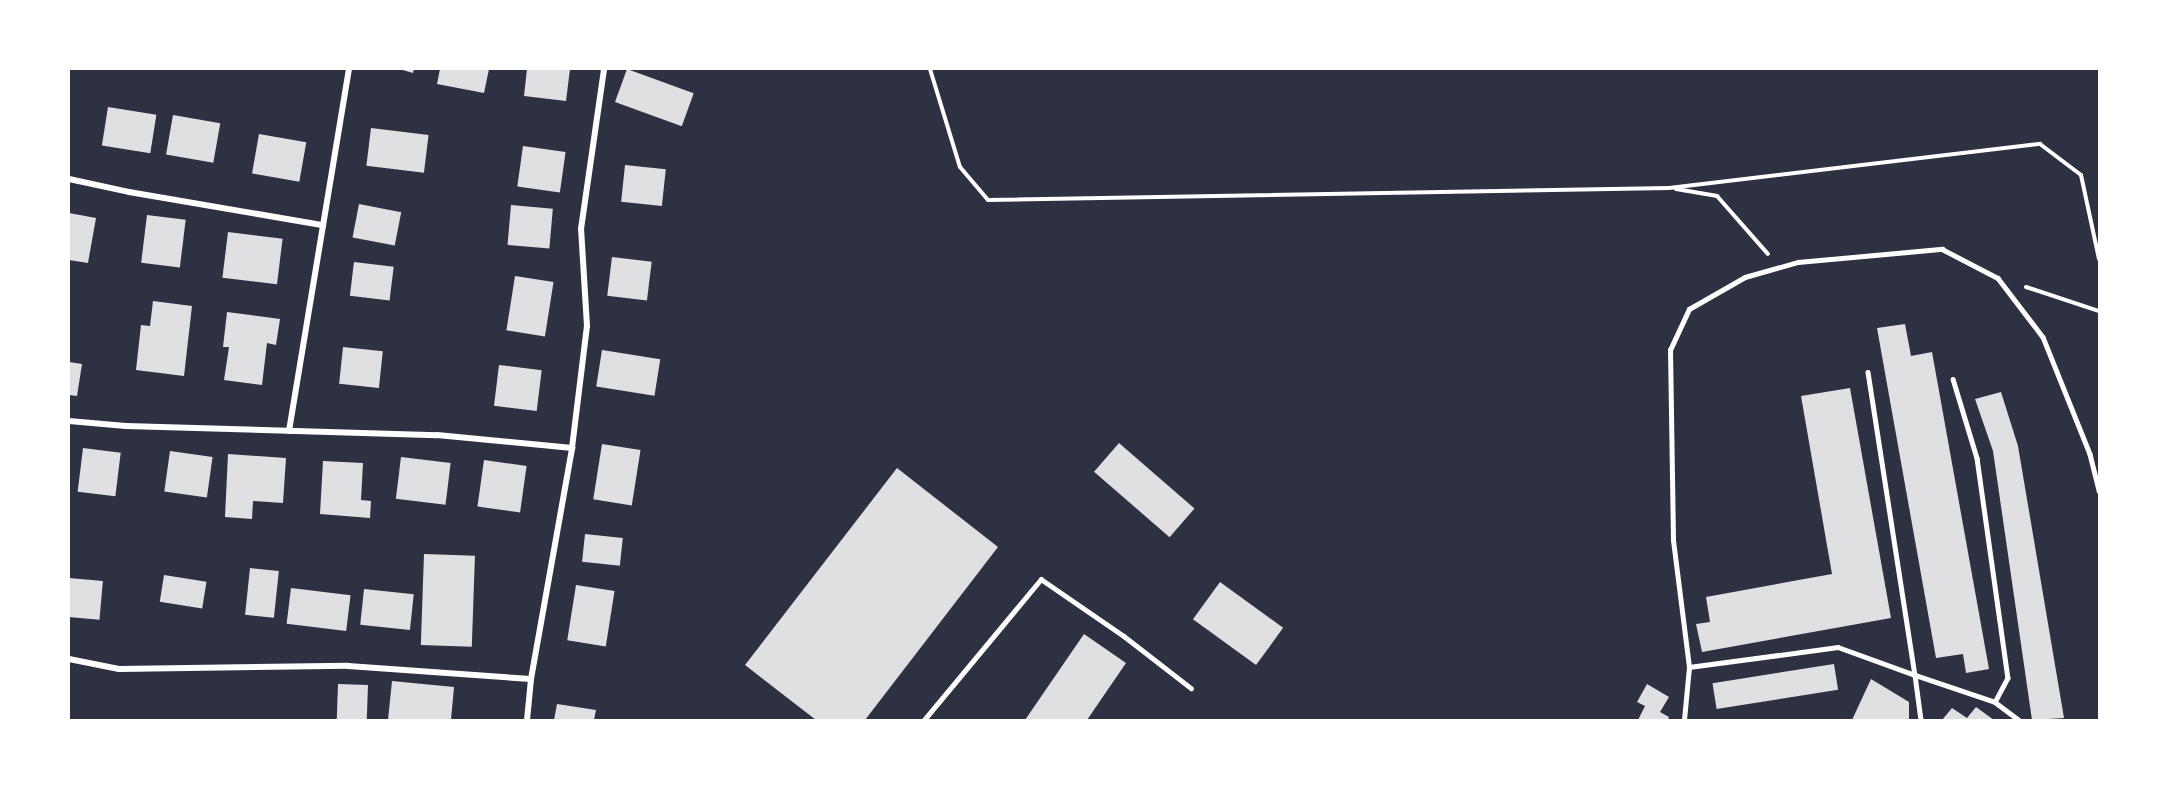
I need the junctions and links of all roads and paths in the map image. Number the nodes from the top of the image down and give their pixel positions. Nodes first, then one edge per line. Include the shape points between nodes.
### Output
1 (349, 69) edge
2 (604, 69) edge
3 (930, 69) edge
4 (69, 179) edge
5 (1670, 188) junction
6 (323, 225) junction
7 (2099, 260) edge
8 (1780, 267) junction
9 (1998, 278) junction
10 (2099, 311) edge
11 (1868, 372) dead end
12 (1953, 379) dead end
13 (69, 421) edge
14 (289, 431) junction
15 (572, 448) junction
16 (2099, 491) edge
17 (69, 659) edge
18 (1689, 667) junction
19 (1915, 675) junction
20 (531, 679) junction
21 (1191, 688) dead end
22 (1995, 702) junction
23 (527, 720) edge
24 (924, 720) edge
25 (1684, 720) edge
26 (1921, 720) edge
27 (2019, 720) edge

1 - 6 street
2 - 15 street via 581,229 587,326
3 - 5 path via 960,167 988,200
4 - 6 street
5 - 7 path via 2040,144 2081,175
5 - 8 path via 1716,196
6 - 14 street
8 - 9 lane via 1942,249
8 - 18 lane via 1745,277 1689,309 1670,350 1673,540
9 - 10 path
9 - 16 lane via 2043,337 2090,454
11 - 19 lane
12 - 22 lane via 1977,458 2008,678
13 - 14 street
14 - 15 street via 437,435
15 - 20 street
17 - 20 street via 119,669 348,666
18 - 19 lane via 1838,647
18 - 25 lane
19 - 22 lane
19 - 26 lane
20 - 23 street
21 - 24 lane via 1041,579
22 - 27 lane

